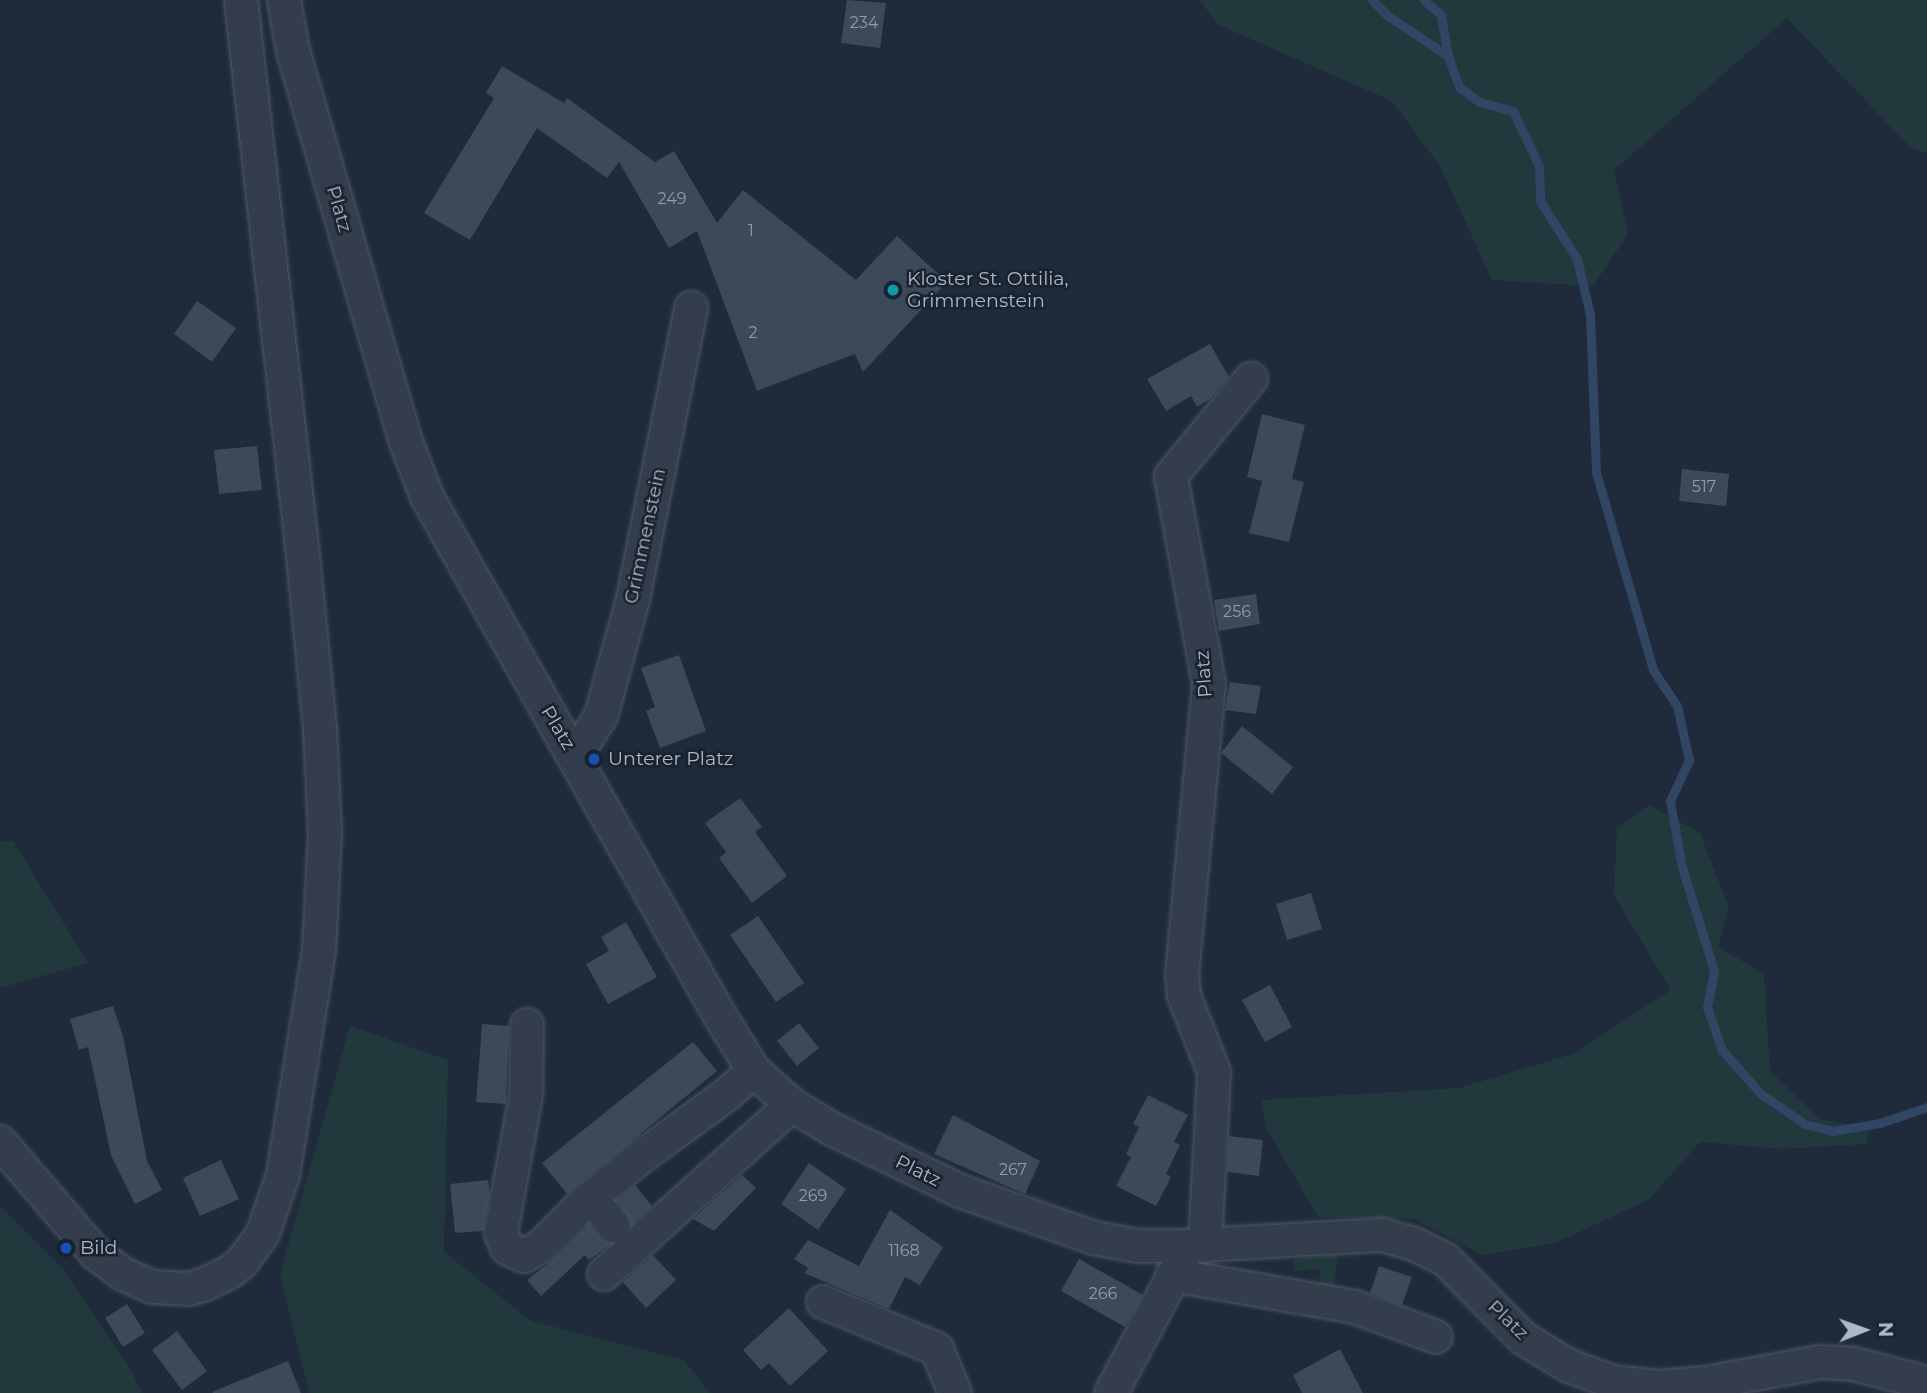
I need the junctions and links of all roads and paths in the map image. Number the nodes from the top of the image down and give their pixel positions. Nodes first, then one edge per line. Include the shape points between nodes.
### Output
1 (241, 0) edge
2 (284, 0) edge
3 (691, 308) dead end
4 (1251, 379) dead end
5 (573, 753) junction
6 (527, 1025) dead end
7 (754, 1071) junction
8 (792, 1105) junction
9 (0, 1142) edge
10 (591, 1198) junction
11 (614, 1226) dead end
12 (1187, 1256) junction
13 (604, 1274) dead end
14 (823, 1302) dead end
15 (1436, 1337) dead end
16 (1927, 1383) edge
17 (955, 1393) edge
18 (1111, 1393) edge

1 - 9 street via 320,729 325,834 319,951 283,1175 263,1233 249,1254 217,1280 188,1289 152,1287 123,1274 95,1253
2 - 5 street, Platz via 293,51 405,442 427,496 472,580
3 - 5 street, Grimmenstein via 629,612 601,716
4 - 12 street, Platz via 1171,475 1209,684 1182,975 1184,996 1213,1072
5 - 7 street, Platz
6 - 10 street via 526,1095 501,1233 507,1248 524,1256 541,1246
7 - 8 street, Platz
7 - 10 street
8 - 12 street, Platz via 960,1191 1094,1238
8 - 13 street
10 - 11 street
12 - 15 street
12 - 16 street, Platz via 1383,1235 1445,1259 1523,1338 1569,1366 1613,1382 1658,1387 1706,1383 1820,1362 1854,1364
12 - 18 street, Platz
14 - 17 street via 937,1349

